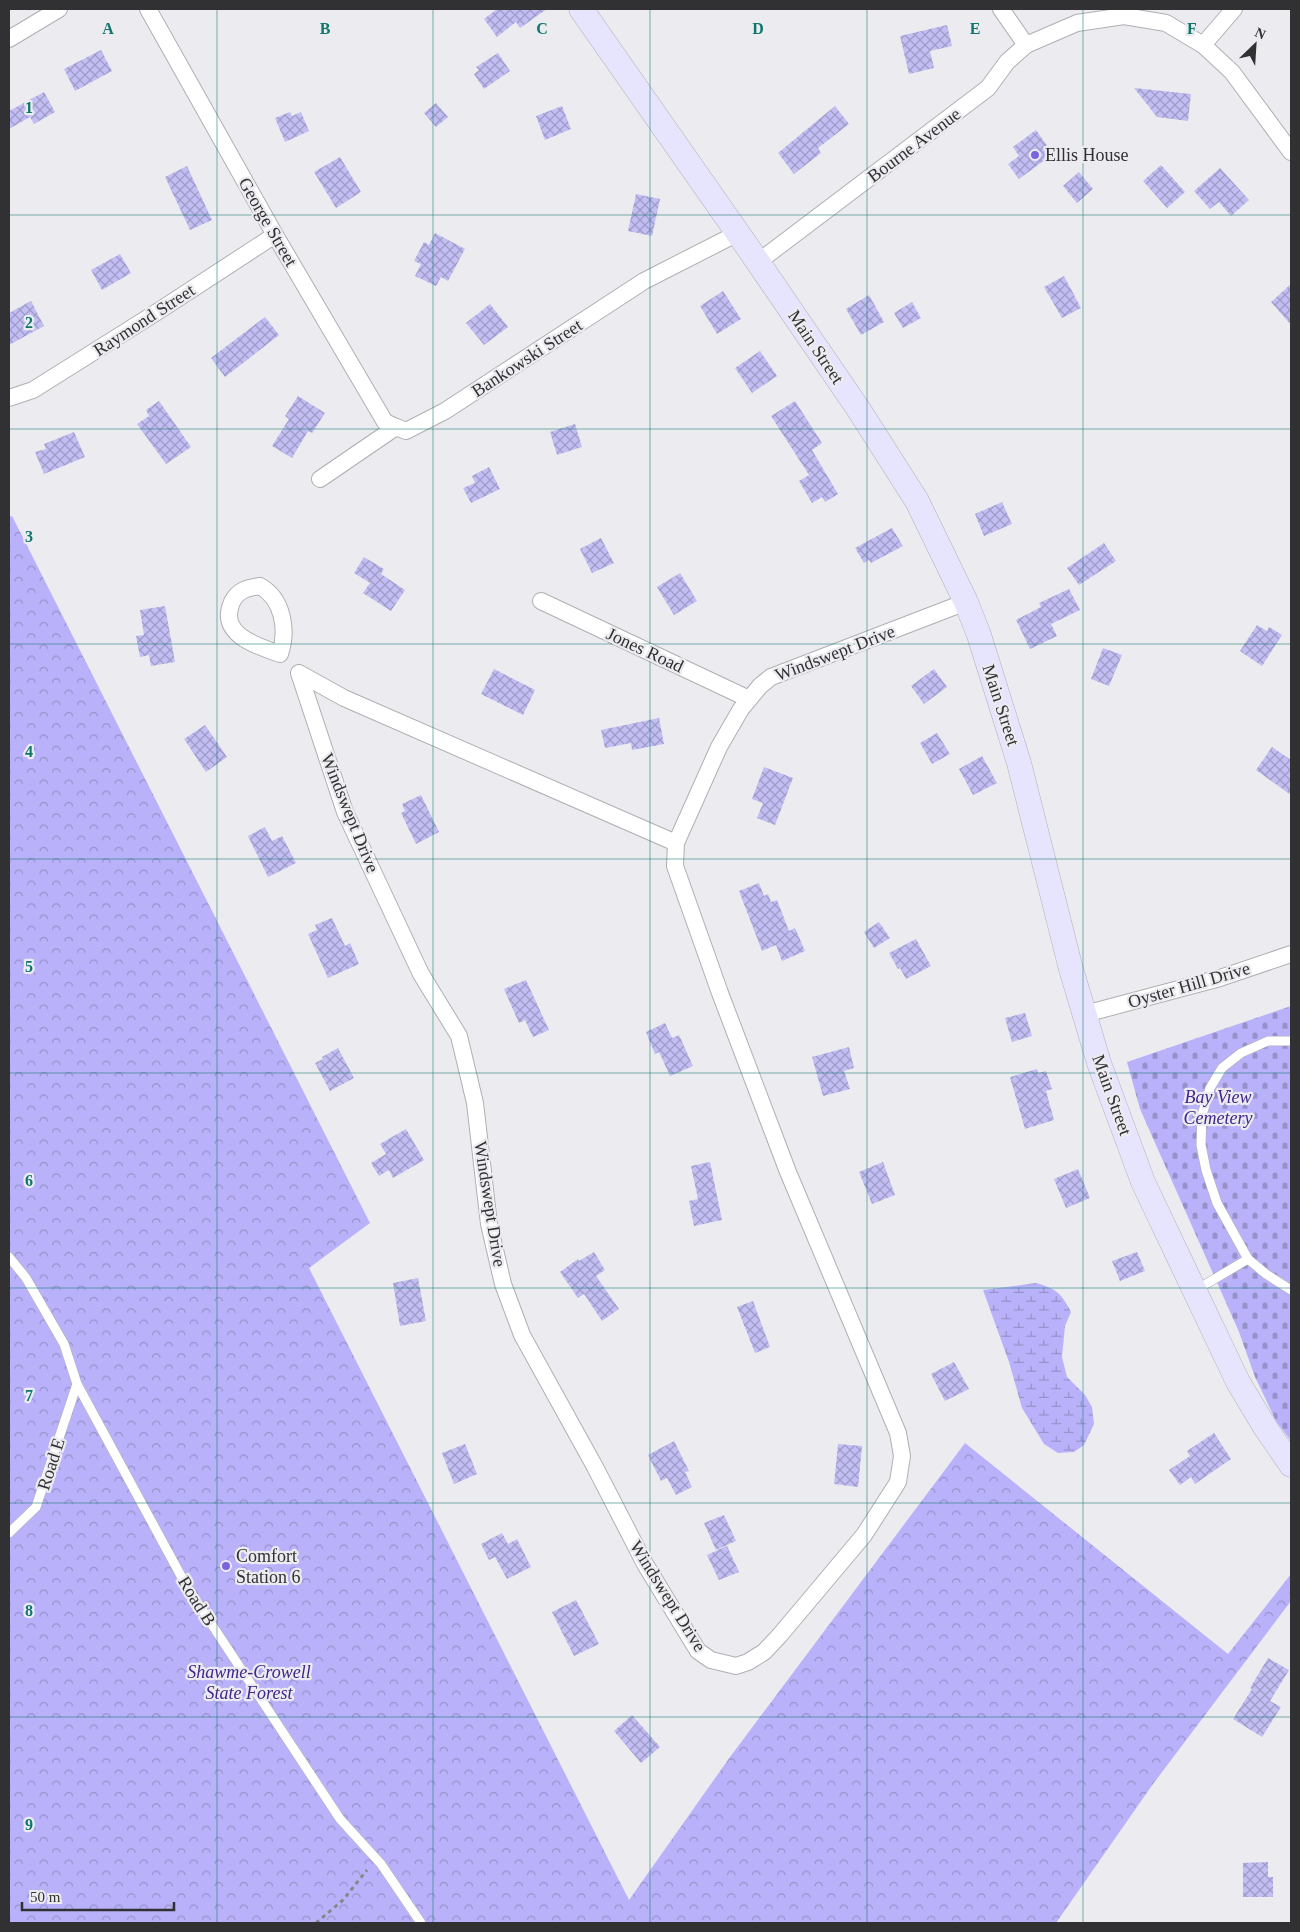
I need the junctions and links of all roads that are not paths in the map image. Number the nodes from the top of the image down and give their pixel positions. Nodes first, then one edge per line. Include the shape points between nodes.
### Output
1 (59, 9) edge
2 (148, 9) edge
3 (580, 9) edge
4 (1001, 9) edge
5 (1234, 9) edge
6 (9, 39) edge
7 (1026, 45) junction
8 (1204, 45) junction
9 (1291, 152) edge
10 (738, 233) junction
11 (275, 234) junction
12 (758, 262) junction
13 (9, 398) edge
14 (396, 427) junction
15 (320, 479) dead end
16 (540, 601) dead end
17 (966, 602) junction
18 (280, 654) dead end
19 (299, 673) junction
20 (749, 699) junction
21 (676, 843) junction
22 (1291, 954) edge
23 (1086, 1014) junction
24 (1291, 1041) edge
25 (9, 1257) edge
26 (1248, 1259) junction
27 (1195, 1290) junction
28 (1291, 1290) edge
29 (77, 1384) junction
30 (1291, 1465) edge
31 (9, 1533) edge
32 (421, 1923) edge

1 - 6 street
2 - 11 street, George Street
3 - 10 main road, Main Street
4 - 7 street
5 - 8 street
7 - 8 street, Bourne Avenue via 1077,23 1124,16 1166,23
7 - 12 street, Bourne Avenue via 1007,62 988,88
8 - 9 street, Bourne Avenue via 1232,72
10 - 12 main road, Main Street
10 - 14 street, Bankowski Street via 644,281 445,412 406,432
11 - 13 street, Raymond Street via 33,390
11 - 14 street, George Street via 385,422
12 - 17 main road, Main Street via 917,501
14 - 15 street
16 - 20 street, Jones Road
17 - 20 street, Windswept Drive via 771,677
17 - 23 main road, Main Street via 1019,763 1070,969
18 - 19 street, Windswept Drive
19 - 21 street, Windswept Drive via 344,698
19 - 21 street, Windswept Drive via 345,812 421,974 459,1036 474,1103 489,1224 503,1284 522,1335 645,1564 698,1651 711,1660 736,1666 764,1652 864,1535 898,1482 902,1456 898,1433 788,1172 720,993 675,866
20 - 21 street, Windswept Drive via 719,747
22 - 23 street, Oyster Hill Drive via 1220,978
23 - 27 main road, Main Street via 1099,1063 1143,1182
24 - 26 lane via 1268,1041 1241,1053 1222,1068 1210,1088 1202,1115 1201,1145 1206,1170 1217,1203
25 - 29 lane, Road B via 26,1278 64,1344
26 - 27 lane
26 - 28 lane
27 - 30 main road, Main Street via 1238,1382
29 - 31 lane, Road E via 36,1506
29 - 32 lane, Road B via 187,1587 340,1819 376,1858

